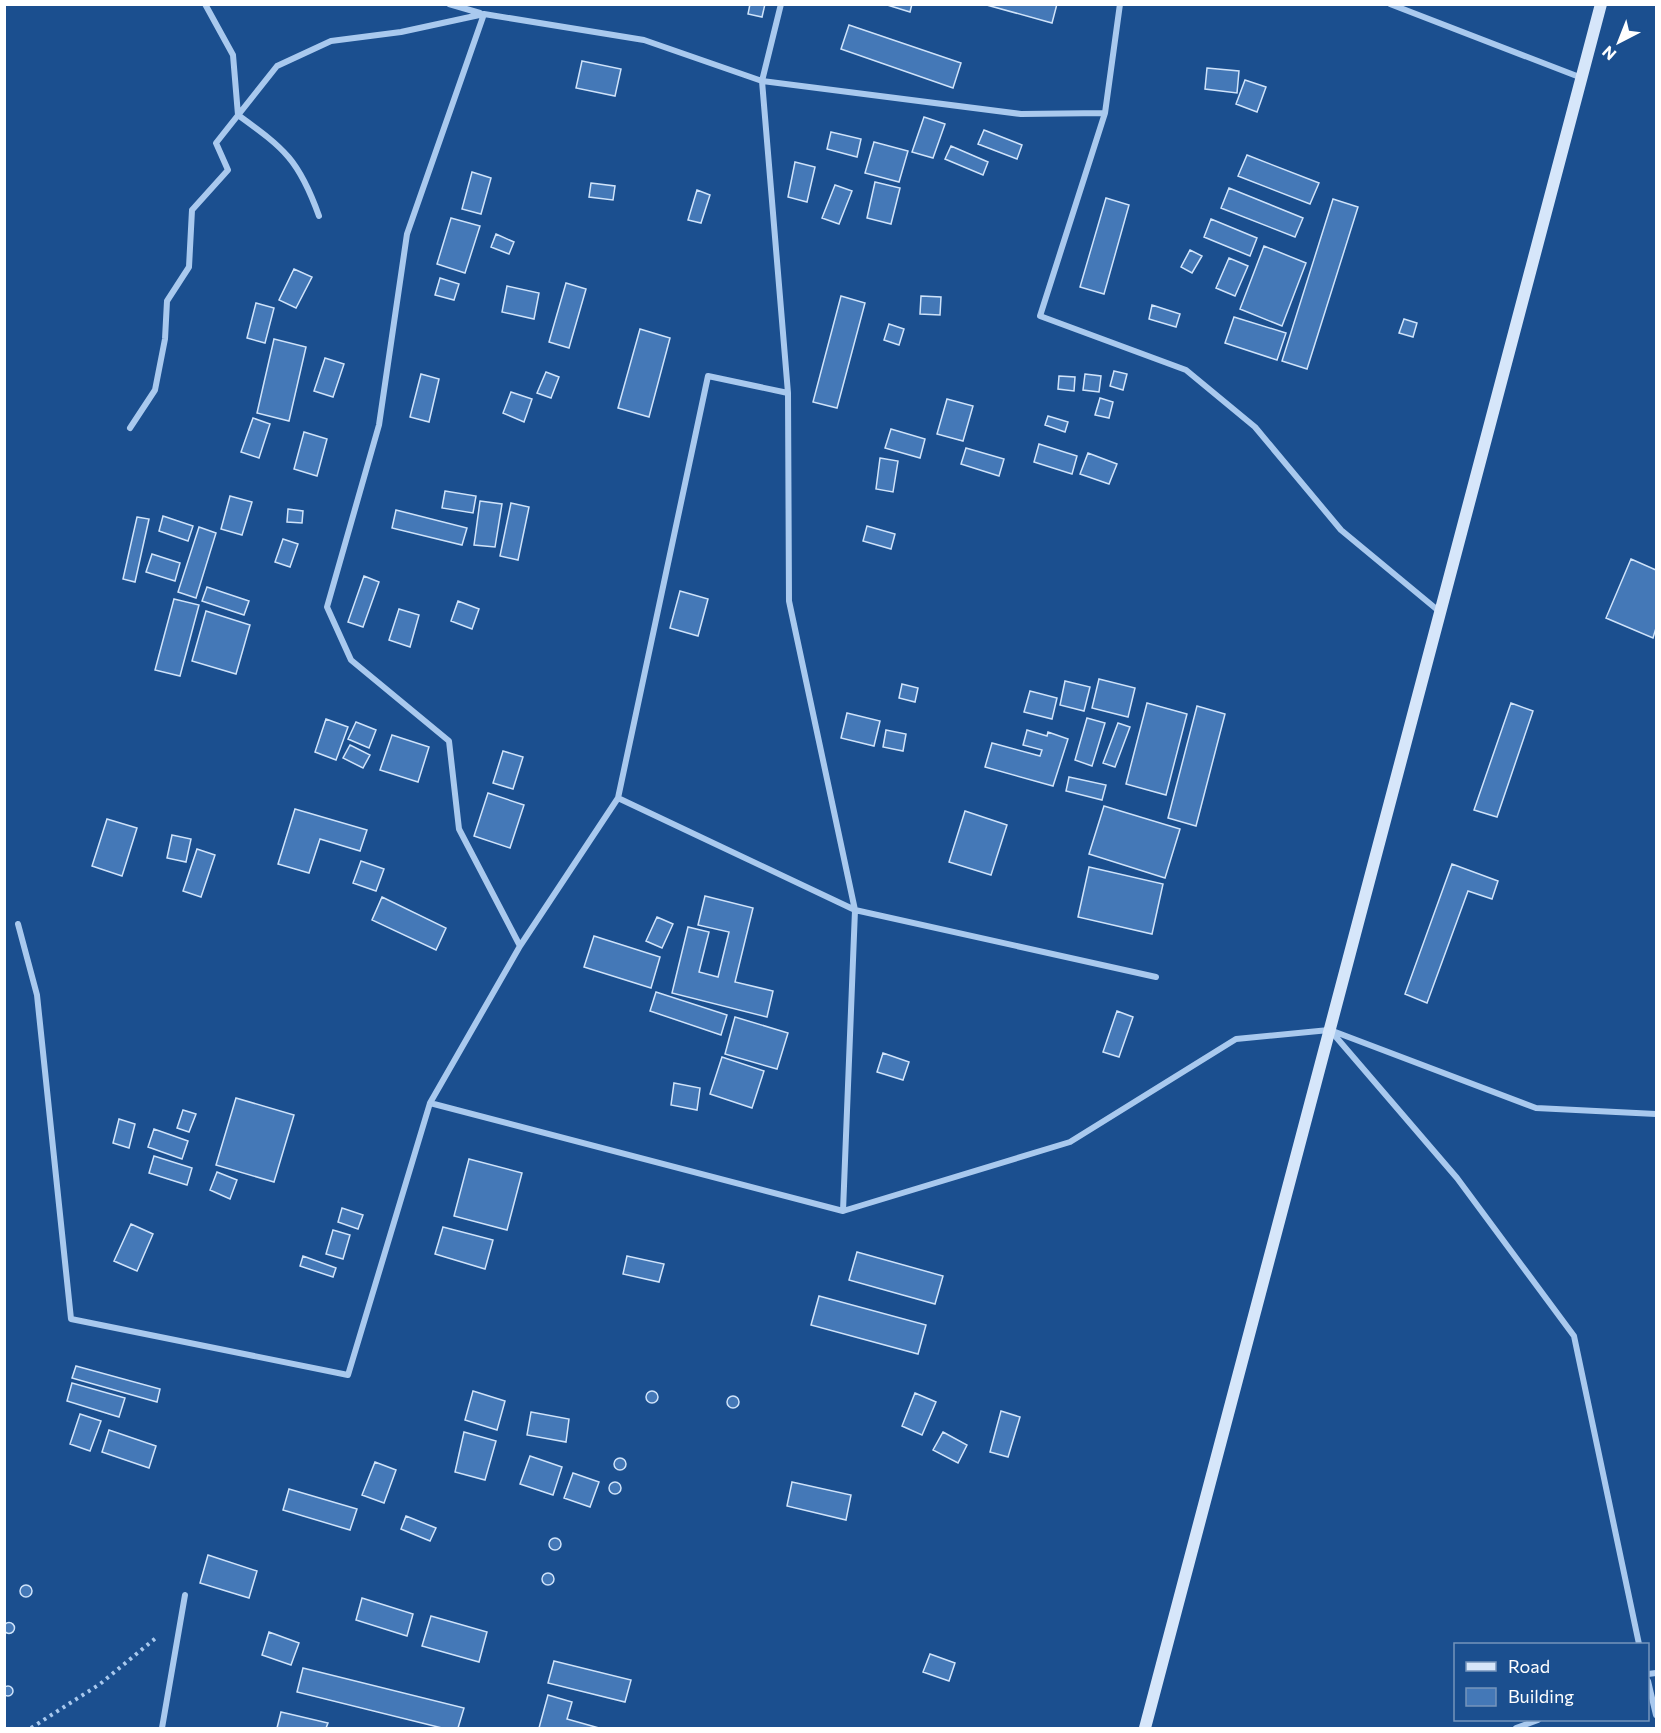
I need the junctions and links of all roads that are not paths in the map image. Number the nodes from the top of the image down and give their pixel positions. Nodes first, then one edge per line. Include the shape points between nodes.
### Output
1 (205, 4) edge
2 (449, 4) edge
3 (781, 4) edge
4 (1120, 4) edge
5 (1390, 4) edge
6 (1601, 4) edge
7 (484, 14) junction
8 (1582, 78) junction
9 (762, 81) junction
10 (1105, 113) junction
11 (238, 115) junction
12 (319, 216) dead end
13 (788, 393) junction
14 (130, 428) dead end
15 (1440, 612) junction
16 (618, 798) junction
17 (855, 910) junction
18 (18, 924) dead end
19 (520, 946) junction
20 (1156, 977) dead end
21 (1330, 1030) junction
22 (430, 1103) junction
23 (1656, 1114) edge
24 (843, 1211) junction
25 (185, 1594) dead end
26 (1639, 1643) edge
27 (1649, 1689) edge
28 (1656, 1715) edge
29 (1533, 1721) edge
30 (162, 1728) edge
31 (1145, 1728) edge
32 (1516, 1728) edge

1 - 11 street via 233,54
2 - 7 street
3 - 9 street
4 - 10 street
5 - 8 street
6 - 8 main road
7 - 9 street via 644,40
7 - 11 street via 401,32 331,41 277,66
7 - 19 street via 407,234 379,425 327,607 351,660 449,741 459,829
8 - 15 main road
9 - 10 street via 1021,114
9 - 13 street
10 - 15 street via 1040,316 1186,370 1255,428 1341,530
11 - 12 street via 281,146 307,180
11 - 14 street via 216,143 228,170 192,210 189,267 167,301 165,339 155,390
13 - 16 street via 708,376
13 - 17 street via 789,601
15 - 21 main road
16 - 17 street
16 - 19 street
17 - 20 street
17 - 24 street
18 - 22 street via 38,995 71,1319 348,1375
19 - 22 street
21 - 23 street via 1536,1108
21 - 24 street via 1236,1039 1070,1142
21 - 26 street via 1457,1178 1574,1336
21 - 31 main road
22 - 24 street
25 - 30 street
27 - 28 street
29 - 32 street

